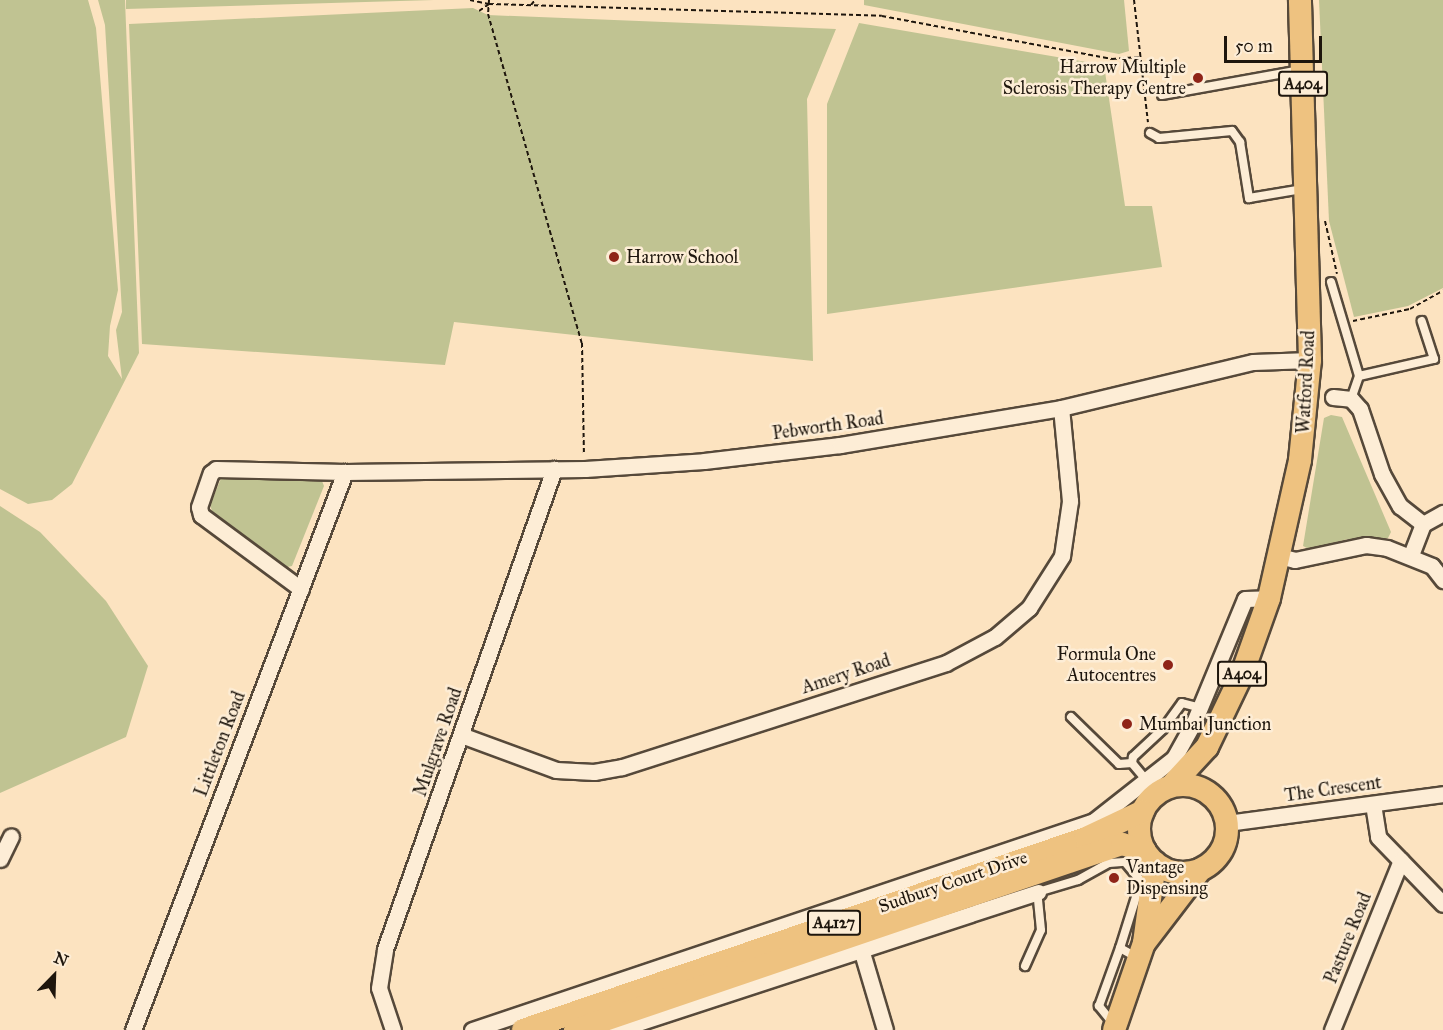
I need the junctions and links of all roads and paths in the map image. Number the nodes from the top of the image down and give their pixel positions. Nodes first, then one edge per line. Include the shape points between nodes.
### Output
1 (470, 0) edge
2 (535, 0) edge
3 (1134, 0) edge
4 (1300, 0) edge
5 (489, 2) edge
6 (531, 5) junction
7 (479, 11) dead end
8 (1139, 57) junction
9 (1302, 70) junction
10 (1162, 95) dead end
11 (1150, 133) joint
12 (1306, 189) junction
13 (1325, 221) dead end
14 (1331, 282) dead end
15 (1443, 291) edge
16 (1336, 294) junction
17 (1422, 321) dead end
18 (1344, 323) junction
19 (1310, 360) junction
20 (1359, 376) junction
21 (1333, 397) dead end
22 (1351, 399) junction
23 (1061, 408) junction
24 (554, 469) junction
25 (585, 469) junction
26 (345, 472) junction
27 (1443, 513) edge
28 (1423, 524) junction
29 (1411, 555) junction
30 (1279, 556) junction
31 (1443, 580) edge
32 (301, 589) junction
33 (1269, 598) junction
34 (1201, 708) junction
35 (1071, 717) dead end
36 (1194, 722) junction
37 (461, 735) junction
38 (1211, 739) junction
39 (1132, 763) junction
40 (1147, 781) junction
41 (1171, 786) junction
42 (1208, 793) junction
43 (1443, 794) edge
44 (1372, 804) junction
45 (1143, 811) junction
46 (1227, 823) junction
47 (1080, 830) junction
48 (11, 836) dead end
49 (1150, 857) junction
50 (0, 859) edge
51 (1401, 860) junction
52 (1200, 870) junction
53 (981, 883) junction
54 (1036, 884) junction
55 (1443, 904) edge
56 (861, 949) junction
57 (1134, 950) junction
58 (798, 962) junction
59 (1025, 966) dead end
60 (637, 1000) junction
61 (615, 1026) edge
62 (1115, 1028) edge
63 (133, 1030) edge
64 (393, 1030) edge
65 (472, 1030) edge
66 (523, 1030) edge
67 (575, 1030) edge
68 (885, 1030) edge
69 (1332, 1030) edge

1 - 5 path
2 - 6 path
3 - 8 path
4 - 9 main road, Watford Road / A404
5 - 6 path
5 - 7 path
5 - 25 path via 488,14 582,343
6 - 8 path via 882,16 1112,59
8 - 11 path
9 - 10 lane
9 - 12 main road, Watford Road / A404
11 - 12 lane via 1159,138 1228,130 1240,142 1249,198
12 - 19 main road, Watford Road / A404
13 - 16 path via 1339,283
14 - 16 lane
15 - 18 path via 1410,309
16 - 18 lane
17 - 20 lane via 1434,358
18 - 20 lane
19 - 23 street, Pebworth Road via 1253,362
19 - 30 main road, Watford Road / A404 via 1300,460
20 - 22 lane
21 - 22 street
22 - 28 street via 1360,409 1382,474 1396,498
23 - 25 street, Pebworth Road via 840,446
23 - 37 street, Amery Road via 1070,501 1065,548 1054,573 1029,608 995,637 946,663 622,767 594,772 556,770
24 - 25 street, Pebworth Road
24 - 26 street, Pebworth Road
24 - 37 street, Mulgrave Road
26 - 32 street, Littleton Road
26 - 32 street, Pebworth Road via 216,469 211,473 199,507 201,515
27 - 28 street
28 - 29 street
29 - 30 street via 1366,545 1306,558
29 - 31 street via 1432,566
30 - 33 main road, Watford Road / A404
32 - 63 street, Littleton Road
33 - 34 street via 1245,598
33 - 38 main road, Watford Road / A404 via 1242,674
34 - 36 street
34 - 39 lane via 1182,704
35 - 39 lane via 1119,764
36 - 38 street
36 - 40 street via 1174,758
37 - 64 street, Mulgrave Road via 381,963 379,988
38 - 41 main road, Watford Road / A404
38 - 42 main road, Watford Road / A404 via 1204,771
39 - 40 lane
40 - 47 street via 1110,812
41 - 42 main road via 1189,785
41 - 45 main road via 1159,792
42 - 46 main road via 1222,807
43 - 44 street, The Crescent
44 - 46 street, The Crescent
44 - 51 street via 1378,837
45 - 47 main road, Sudbury Court Drive / A4127
45 - 49 main road via 1139,834
46 - 52 main road via 1221,852
47 - 53 main road, Sudbury Court Drive / A4127
47 - 65 street, Sudbury Court Drive
48 - 50 street
49 - 52 main road via 1172,872
49 - 54 main road, Sudbury Court Drive / A4127 via 1122,844
49 - 57 main road
51 - 55 street
51 - 69 street, Pasture Road
52 - 57 main road
53 - 54 main road, Sudbury Court Drive / A4127
53 - 58 main road, Sudbury Court Drive / A4127
53 - 60 main road, Sudbury Court Drive / A4127
54 - 56 street, Sudbury Court Drive
54 - 57 lane via 1078,880 1108,863 1125,862 1131,866 1141,881
54 - 59 lane via 1041,930
56 - 58 street, Sudbury Court Drive
56 - 68 street
57 - 62 main road
58 - 60 main road, Sudbury Court Drive / A4127
58 - 61 street, Sudbury Court Drive
60 - 61 main road, Sudbury Court Drive / A4127
60 - 66 main road, Sudbury Court Drive / A4127
61 - 67 main road, Sudbury Court Drive / A4127

